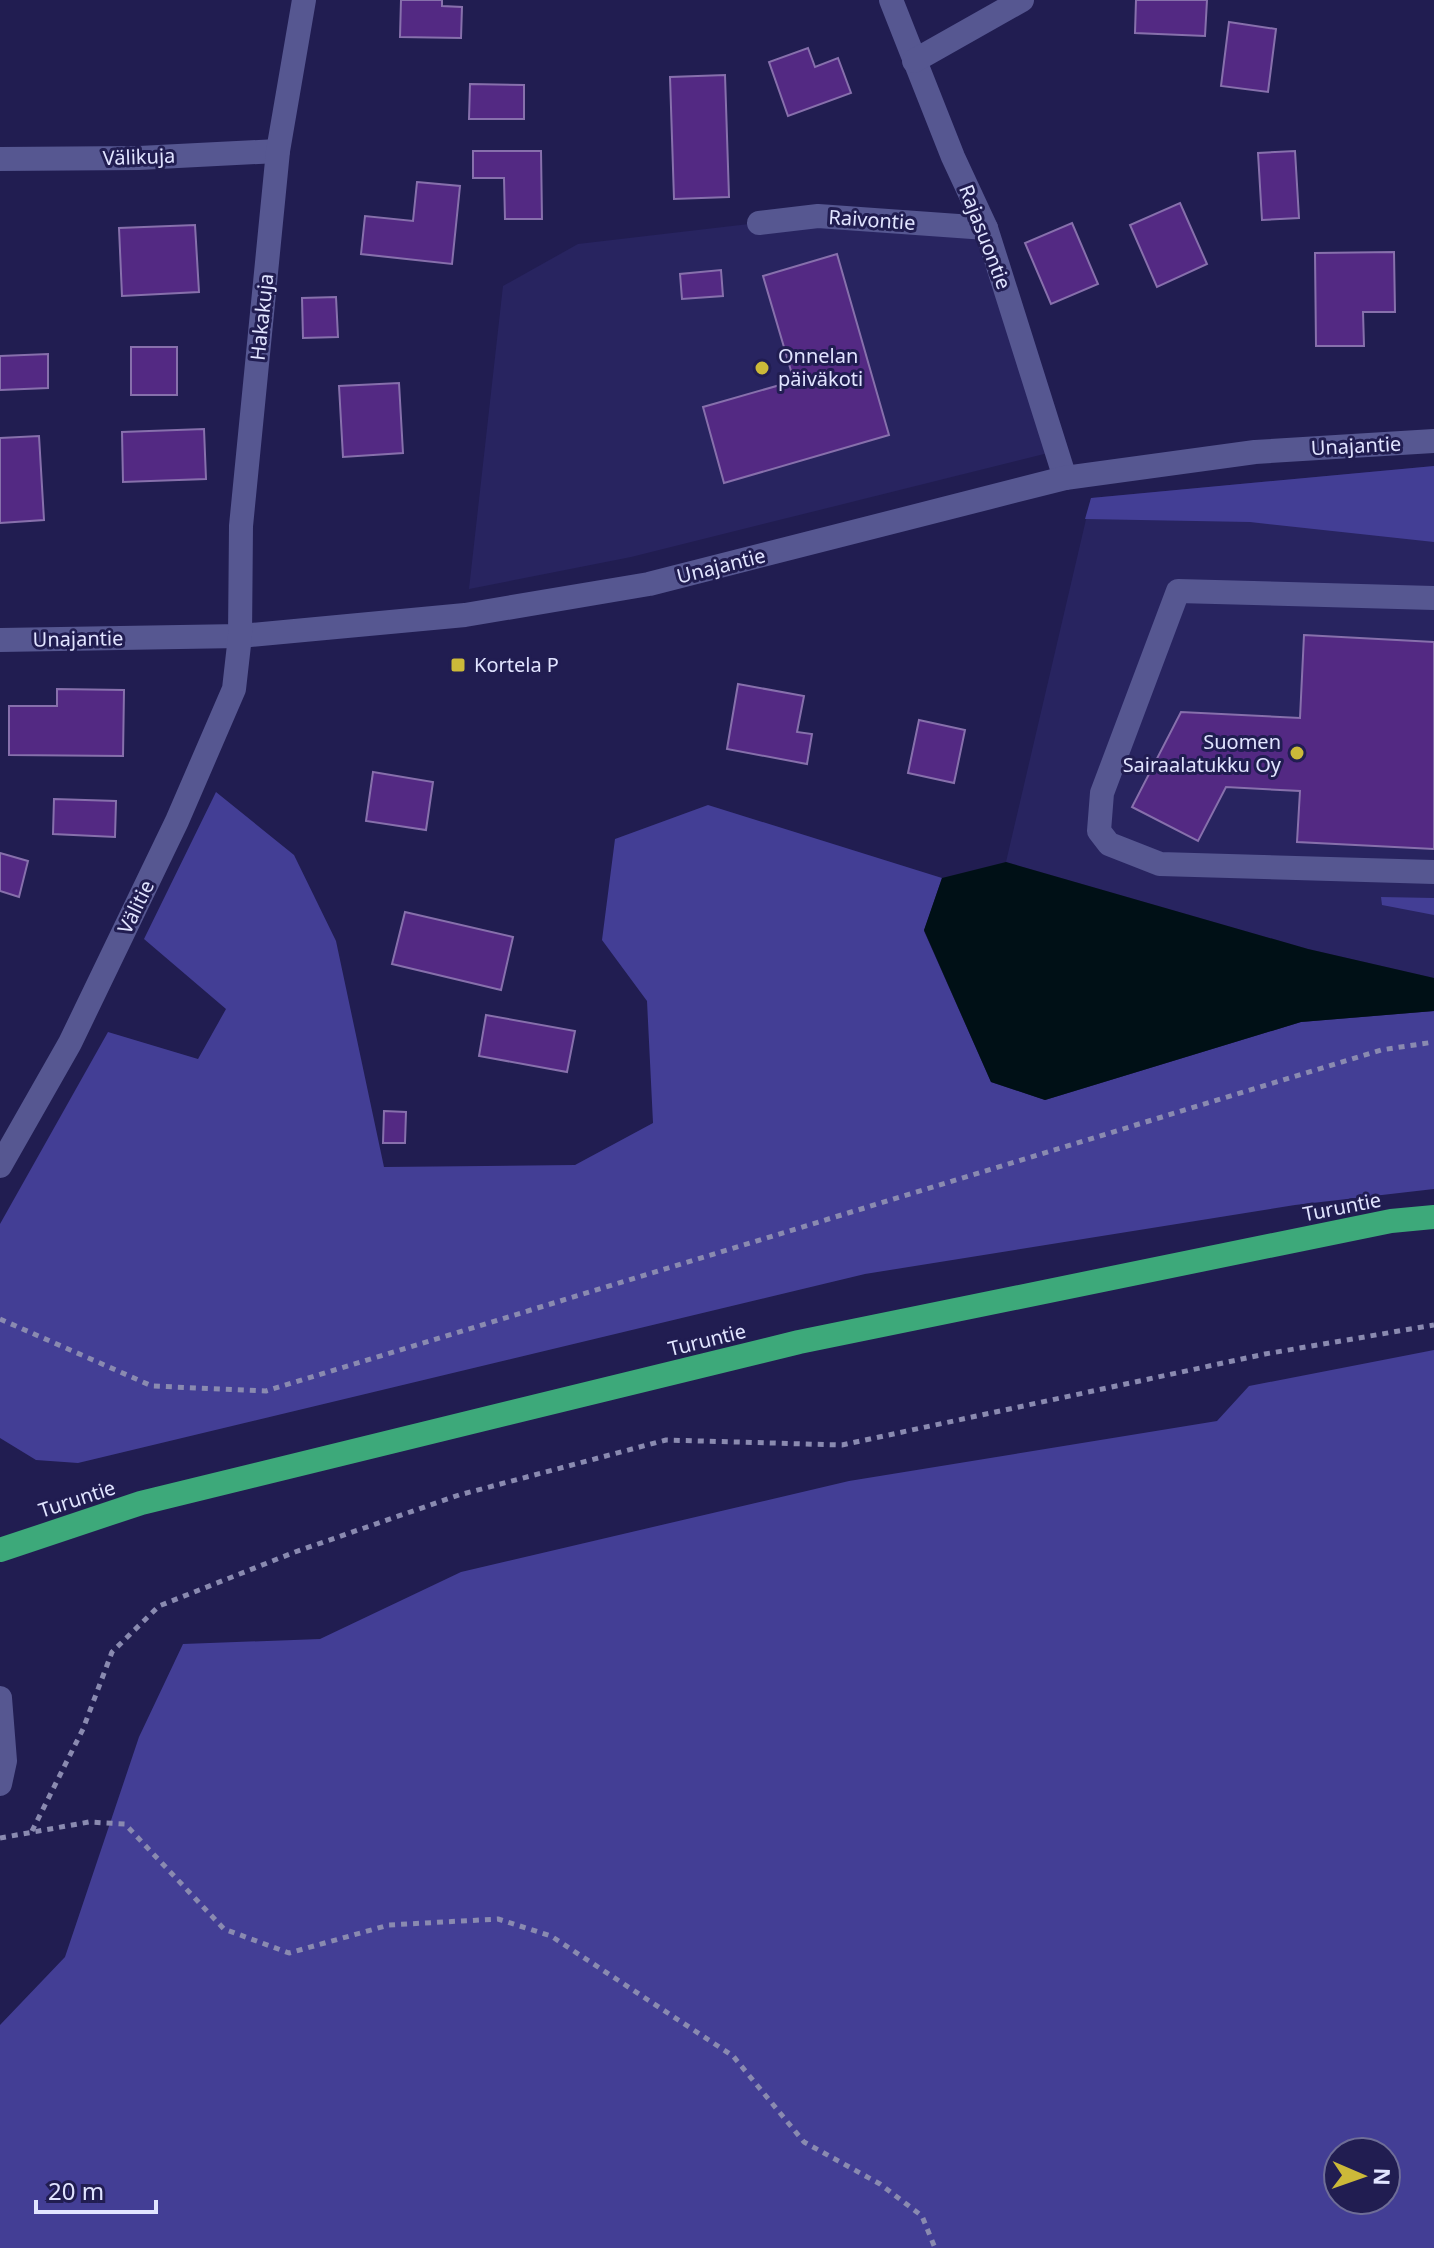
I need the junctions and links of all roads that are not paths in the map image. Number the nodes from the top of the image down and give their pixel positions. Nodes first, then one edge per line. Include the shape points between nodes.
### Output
1 (304, 0) edge
2 (891, 0) edge
3 (1022, 0) edge
4 (914, 61) junction
5 (278, 151) junction
6 (0, 159) edge
7 (759, 223) dead end
8 (986, 228) junction
9 (1434, 441) edge
10 (1065, 478) junction
11 (1434, 598) edge
12 (240, 636) junction
13 (0, 640) edge
14 (1434, 872) edge
15 (0, 1166) edge
16 (1434, 1217) edge
17 (0, 1550) edge
18 (0, 1698) edge
19 (0, 1784) edge

1 - 5 street, Hakakuja
2 - 4 street, Rajasuontie
3 - 4 street
4 - 8 street, Rajasuontie
5 - 6 street, Välikuja
5 - 12 street, Hakakuja via 241,526
7 - 8 street, Raivontie via 818,216
8 - 10 street, Rajasuontie
9 - 10 street, Unajantie via 1255,452
10 - 12 street, Unajantie via 649,584 465,615
11 - 14 street via 1178,591 1097,818 1109,844 1160,864
12 - 13 street, Unajantie
12 - 15 street, Välitie via 234,689 217,736 70,1043
16 - 17 highway, Turuntie via 1391,1221 799,1342 141,1503
18 - 19 street via 5,1761

